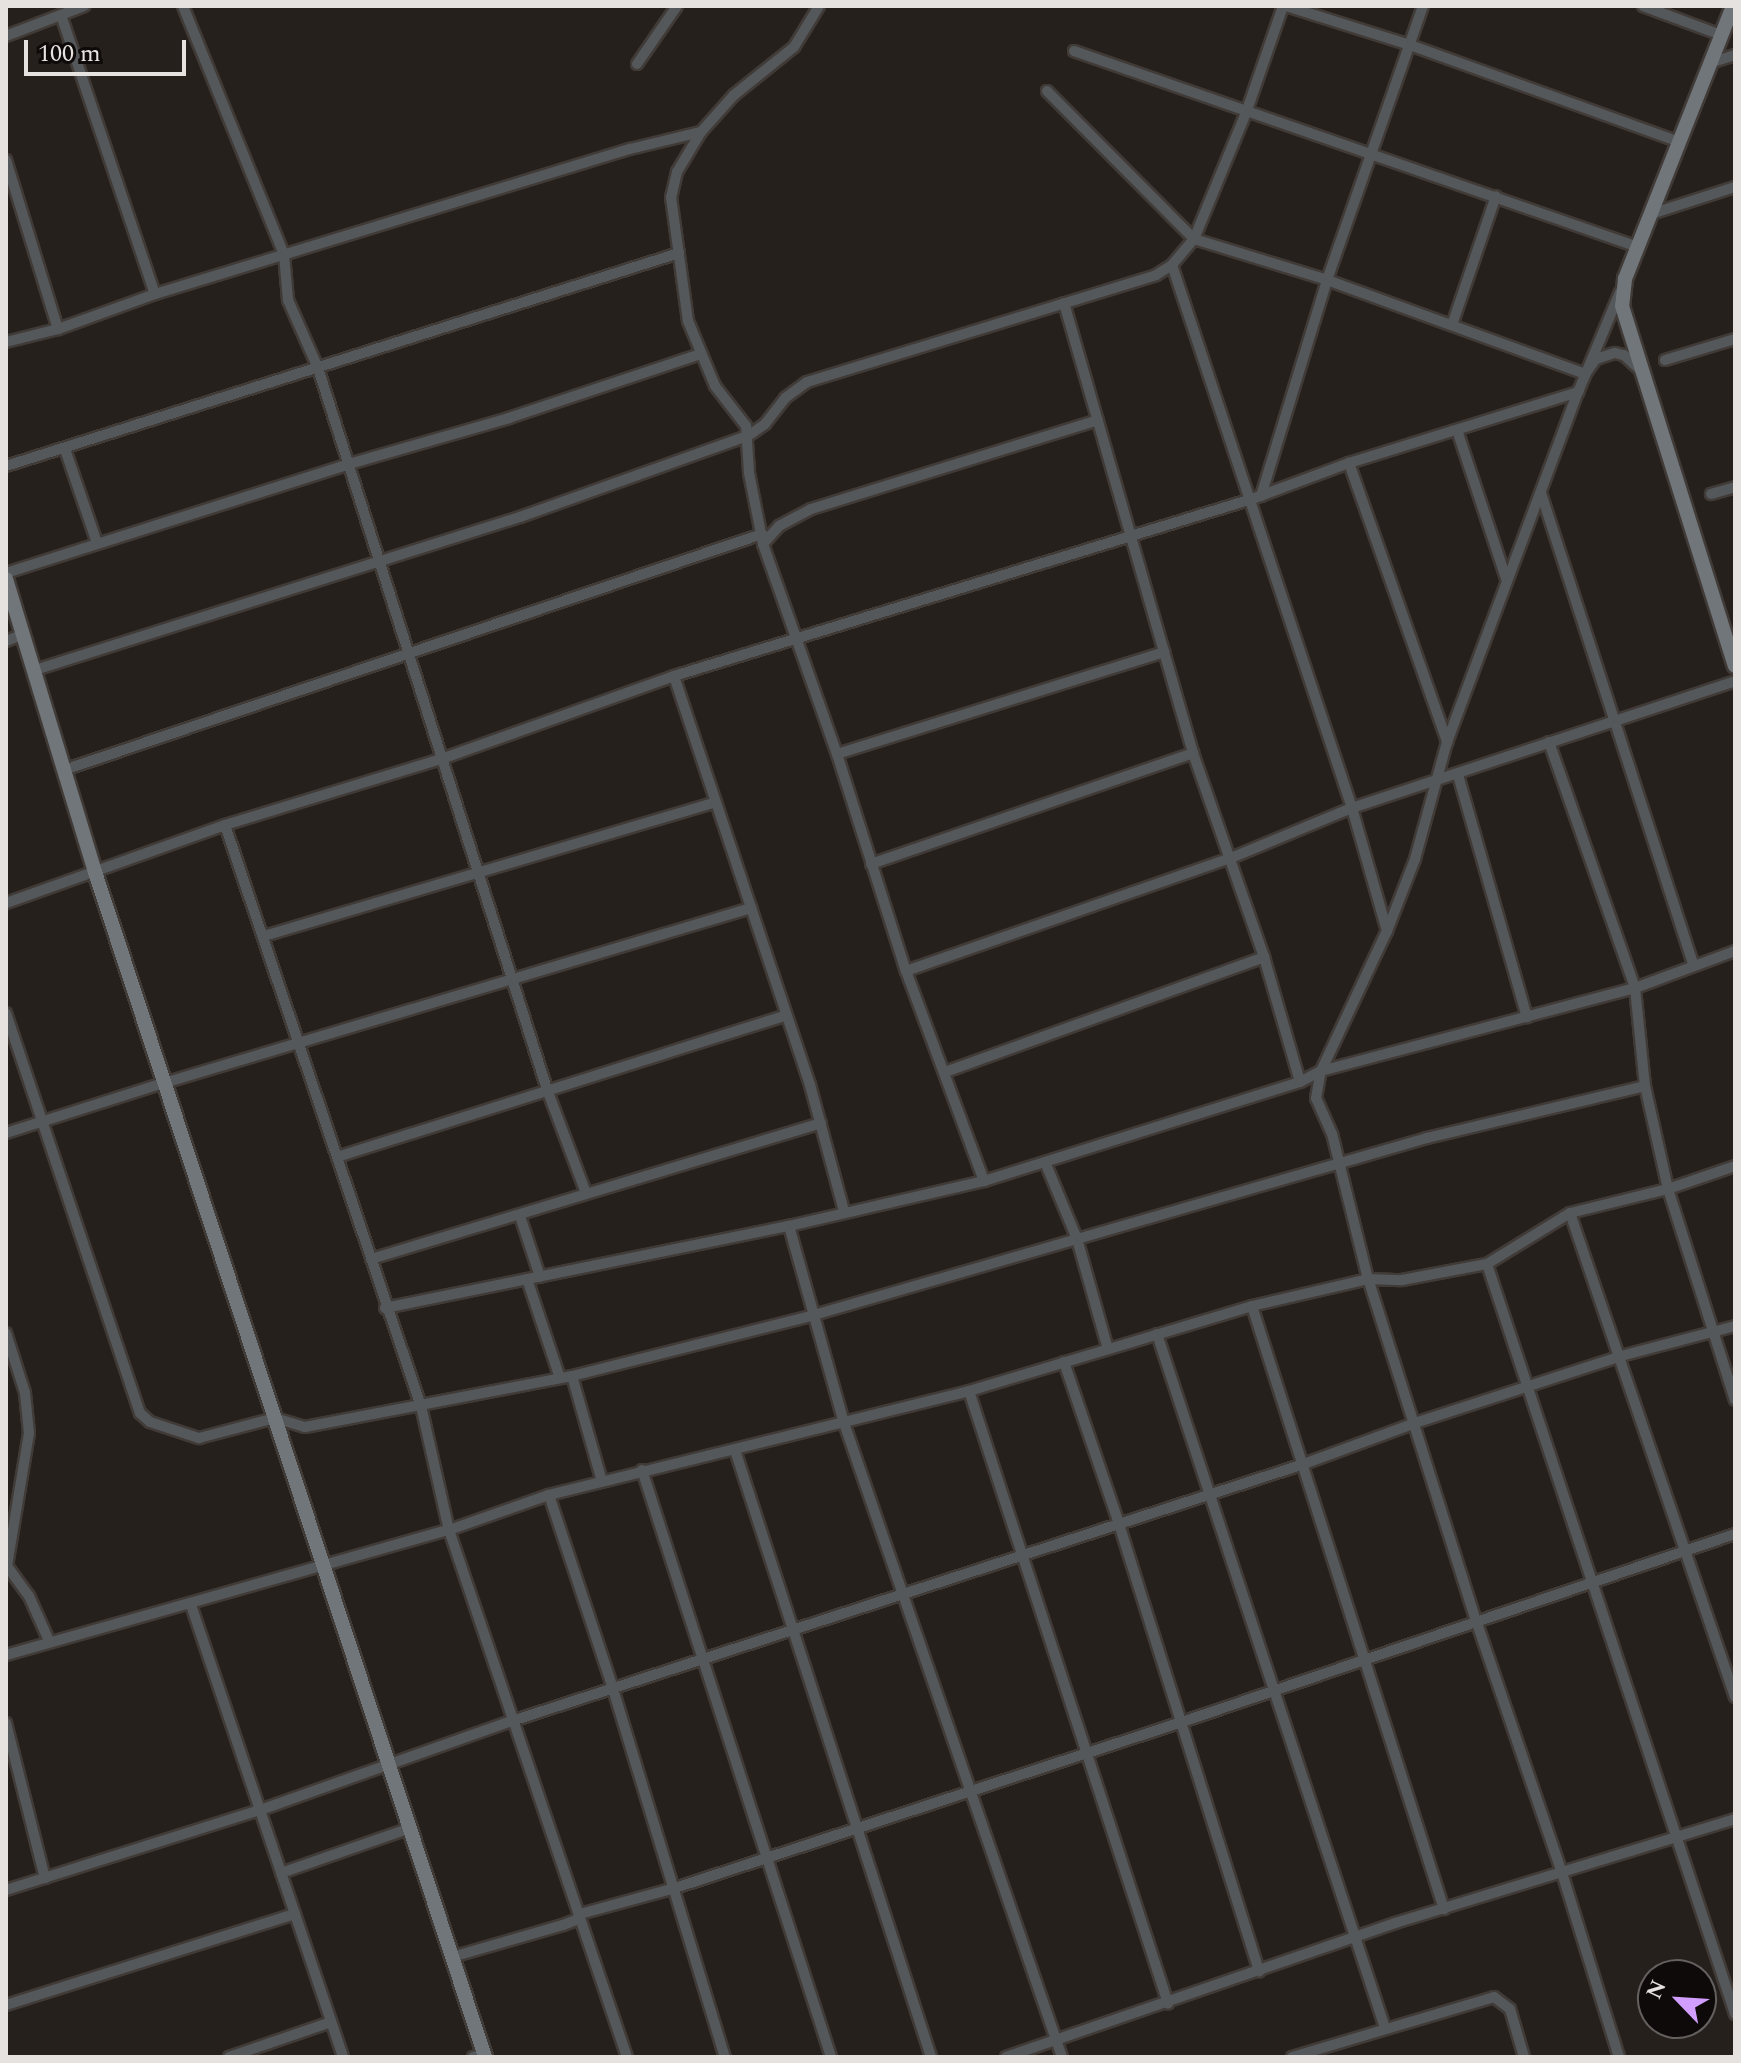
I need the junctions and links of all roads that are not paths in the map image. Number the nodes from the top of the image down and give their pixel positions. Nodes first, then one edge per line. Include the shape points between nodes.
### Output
1 (84, 6) edge
2 (183, 6) edge
3 (677, 6) edge
4 (819, 6) edge
5 (1284, 6) edge
6 (1423, 6) edge
7 (1643, 6) edge
8 (1733, 6) edge
9 (61, 15) junction
10 (1721, 35) junction
11 (6, 36) edge
12 (1410, 45) junction
13 (1074, 51) dead end
14 (1735, 55) edge
15 (1710, 63) junction
16 (637, 64) dead end
17 (1047, 91) dead end
18 (1246, 113) junction
19 (701, 132) junction
20 (1679, 142) junction
21 (1373, 153) junction
22 (6, 160) edge
23 (1735, 187) edge
24 (1496, 196) junction
25 (1651, 214) junction
26 (1194, 239) junction
27 (1638, 247) junction
28 (679, 253) junction
29 (284, 255) junction
30 (1172, 265) junction
31 (1625, 279) junction
32 (1327, 280) junction
33 (155, 294) junction
34 (1064, 303) junction
35 (1452, 325) junction
36 (58, 329) junction
37 (1735, 339) edge
38 (6, 342) edge
39 (700, 354) junction
40 (1665, 360) dead end
41 (318, 368) junction
42 (1585, 374) junction
43 (1643, 377) junction
44 (1578, 392) junction
45 (1098, 420) junction
46 (1457, 430) junction
47 (748, 436) junction
48 (65, 449) junction
49 (1349, 463) junction
50 (349, 464) junction
51 (6, 466) edge
52 (1735, 487) edge
53 (1541, 493) junction
54 (1711, 494) dead end
55 (1256, 497) junction
56 (1131, 534) junction
57 (763, 539) junction
58 (97, 543) junction
59 (380, 564) junction
60 (6, 576) edge
61 (1507, 581) junction
62 (24, 634) junction
63 (795, 637) junction
64 (6, 641) edge
65 (1165, 652) junction
66 (408, 654) junction
67 (1735, 666) edge
68 (35, 670) junction
69 (674, 676) junction
70 (1735, 681) edge
71 (1615, 721) junction
72 (1447, 742) junction
73 (1549, 742) junction
74 (1193, 753) junction
75 (837, 754) junction
76 (441, 759) junction
77 (64, 770) junction
78 (1458, 775) junction
79 (1437, 782) junction
80 (716, 802) junction
81 (1352, 808) junction
82 (225, 825) junction
83 (1231, 858) junction
84 (871, 864) junction
85 (95, 872) junction
86 (477, 872) junction
87 (6, 903) edge
88 (751, 908) junction
89 (1387, 931) junction
90 (264, 936) junction
91 (1735, 951) edge
92 (1264, 957) junction
93 (1694, 966) junction
94 (906, 971) junction
95 (512, 979) junction
96 (1635, 988) junction
97 (6, 1013) edge
98 (786, 1015) junction
99 (1527, 1017) junction
100 (301, 1045) junction
101 (1321, 1071) junction
102 (945, 1072) junction
103 (1300, 1082) junction
104 (164, 1083) junction
105 (1645, 1086) junction
106 (548, 1092) junction
107 (43, 1122) junction
108 (821, 1123) junction
109 (6, 1133) edge
110 (337, 1157) junction
111 (1045, 1162) junction
112 (1337, 1164) junction
113 (1735, 1166) edge
114 (984, 1181) junction
115 (1668, 1189) junction
116 (586, 1193) junction
117 (844, 1211) junction
118 (1570, 1213) junction
119 (520, 1216) junction
120 (789, 1226) junction
121 (1077, 1239) junction
122 (371, 1259) junction
123 (1487, 1264) junction
124 (540, 1277) junction
125 (527, 1279) junction
126 (1368, 1279) junction
127 (1252, 1306) junction
128 (385, 1308) junction
129 (814, 1315) junction
130 (1735, 1326) edge
131 (6, 1333) edge
132 (1157, 1334) junction
133 (1713, 1334) junction
134 (1108, 1349) junction
135 (1621, 1356) junction
136 (1064, 1362) junction
137 (566, 1377) junction
138 (1529, 1389) junction
139 (969, 1391) junction
140 (1735, 1400) edge
141 (421, 1406) junction
142 (275, 1418) junction
143 (843, 1420) junction
144 (1415, 1423) junction
145 (735, 1450) junction
146 (1301, 1465) junction
147 (642, 1470) junction
148 (602, 1481) junction
149 (1207, 1493) junction
150 (549, 1495) junction
151 (12, 1515) edge
152 (1119, 1524) junction
153 (449, 1530) junction
154 (1735, 1534) edge
155 (1685, 1548) junction
156 (1021, 1554) junction
157 (324, 1567) junction
158 (1593, 1582) junction
159 (903, 1591) junction
160 (191, 1605) junction
161 (1476, 1621) junction
162 (792, 1630) junction
163 (50, 1643) junction
164 (6, 1655) edge
165 (701, 1658) junction
166 (1365, 1660) junction
167 (613, 1689) junction
168 (1272, 1691) junction
169 (1735, 1697) edge
170 (512, 1721) junction
171 (1182, 1722) junction
172 (6, 1723) edge
173 (1085, 1753) junction
174 (389, 1764) junction
175 (971, 1790) junction
176 (260, 1810) junction
177 (1735, 1819) edge
178 (410, 1828) junction
179 (856, 1829) junction
180 (1677, 1838) junction
181 (769, 1858) junction
182 (281, 1873) junction
183 (1562, 1873) junction
184 (45, 1878) junction
185 (675, 1888) junction
186 (6, 1890) edge
187 (1444, 1909) junction
188 (295, 1914) junction
189 (580, 1914) junction
190 (1354, 1938) junction
191 (452, 1957) junction
192 (1259, 1972) junction
193 (1168, 2003) junction
194 (6, 2005) edge
195 (1735, 2014) edge
196 (331, 2022) junction
197 (1385, 2028) junction
198 (1056, 2038) junction
199 (481, 2056) edge
200 (229, 2057) edge
201 (343, 2057) edge
202 (627, 2057) edge
203 (725, 2057) edge
204 (831, 2057) edge
205 (931, 2057) edge
206 (1006, 2057) edge
207 (1062, 2057) edge
208 (1292, 2057) edge
209 (1524, 2057) edge
210 (1619, 2057) edge

1 - 9 street
2 - 29 street
3 - 16 street
4 - 19 street via 794,47 734,95
5 - 12 street
5 - 18 street
6 - 12 street
7 - 10 street
8 - 10 street
9 - 11 street
9 - 33 street
10 - 15 street
12 - 20 street
12 - 21 street
13 - 18 street
14 - 15 street
15 - 20 street
17 - 26 street
18 - 21 street
18 - 26 street
19 - 28 street via 672,188
19 - 29 street
20 - 25 street
21 - 24 street
21 - 32 street
22 - 36 street
23 - 25 street
24 - 27 street
24 - 35 street
25 - 27 street
26 - 30 street
26 - 32 street
27 - 31 street
28 - 39 street via 688,321
28 - 41 street
29 - 33 street
29 - 41 street via 288,300
30 - 34 street via 1156,275
30 - 55 street
31 - 42 street
31 - 43 street via 1622,306
32 - 35 street
32 - 55 street
33 - 36 street
34 - 45 street
34 - 47 street via 807,382
35 - 42 street
36 - 38 street
37 - 40 street
39 - 47 street via 719,392 744,421
39 - 50 street
41 - 48 street
41 - 50 street
42 - 43 street via 1596,359 1615,353 1633,361
42 - 44 street
43 - 67 street
44 - 46 street
44 - 53 street
45 - 56 street
45 - 57 street via 811,509
46 - 49 street
46 - 61 street
47 - 57 street via 749,473
47 - 59 street
48 - 51 street
48 - 58 street
49 - 55 street
49 - 72 street
50 - 58 street
50 - 59 street
52 - 54 street
53 - 61 street
53 - 71 street
55 - 56 street
55 - 81 street
56 - 63 street
56 - 65 street
57 - 63 street
57 - 66 street
58 - 60 street
59 - 66 street
59 - 68 street
60 - 62 street
61 - 72 street
62 - 64 street
62 - 68 street
63 - 69 street
63 - 75 street
65 - 74 street
65 - 75 street
66 - 76 street
66 - 77 street
68 - 77 street
69 - 76 street
69 - 80 street
70 - 71 street
71 - 73 street
71 - 93 street
72 - 79 street
73 - 78 street
73 - 96 street
74 - 83 street
74 - 84 street
75 - 84 street
76 - 82 street
76 - 86 street
77 - 85 street
78 - 79 street
78 - 99 street
79 - 81 street
79 - 89 street
80 - 86 street
80 - 88 street
81 - 83 street
81 - 89 street
82 - 85 street
82 - 90 street
83 - 92 street
83 - 94 street
84 - 94 street
85 - 87 street
85 - 104 street
86 - 90 street
86 - 95 street
88 - 95 street
88 - 98 street
89 - 101 street
90 - 100 street
91 - 93 street
92 - 102 street
92 - 103 street
93 - 96 street
94 - 102 street
95 - 100 street
95 - 106 street
96 - 99 street
96 - 105 street
97 - 107 street
98 - 106 street
98 - 108 street
99 - 101 street
100 - 104 street
100 - 110 street
101 - 103 street
101 - 112 street via 1316,1098 1332,1134
102 - 114 street
103 - 111 street
104 - 107 street
104 - 142 street
105 - 112 street
105 - 115 street
106 - 110 street
106 - 116 street
107 - 109 street
107 - 142 street via 144,1419 199,1438
108 - 116 street
108 - 117 street
110 - 122 street
111 - 114 street
111 - 121 street
112 - 121 street
112 - 126 street
113 - 115 street
114 - 117 street
115 - 118 street
115 - 133 street
116 - 119 street
117 - 120 street
118 - 123 street
118 - 135 street
119 - 122 street
119 - 124 street
120 - 124 street
120 - 129 street
121 - 129 street
121 - 134 street
122 - 128 street
123 - 126 street via 1402,1280
123 - 138 street
124 - 125 street
125 - 128 street
125 - 137 street
126 - 127 street
126 - 144 street
127 - 132 street
127 - 146 street
128 - 141 street
129 - 137 street
129 - 143 street
130 - 133 street
131 - 151 street via 29,1424
132 - 134 street
132 - 149 street
133 - 135 street
133 - 140 street
134 - 136 street
135 - 138 street
135 - 155 street
136 - 139 street
136 - 152 street
137 - 141 street
137 - 148 street
138 - 144 street
138 - 158 street
139 - 143 street
139 - 156 street
141 - 142 street via 305,1427
141 - 153 street
142 - 157 street
143 - 145 street
143 - 159 street
144 - 146 street
144 - 161 street
145 - 147 street
145 - 162 street
146 - 149 street
146 - 166 street
147 - 148 street
147 - 165 street
148 - 150 street
149 - 152 street
149 - 168 street
150 - 153 street
150 - 167 street
151 - 163 street via 7,1566 29,1596
152 - 156 street
152 - 171 street
153 - 157 street
153 - 170 street
154 - 155 street
155 - 158 street
155 - 169 street
156 - 159 street
156 - 173 street
157 - 160 street
157 - 174 street
158 - 161 street
158 - 180 street
159 - 162 street
159 - 175 street
160 - 163 street
160 - 176 street
161 - 166 street
161 - 183 street
162 - 165 street
162 - 179 street
163 - 164 street
165 - 167 street
165 - 181 street
166 - 168 street
166 - 187 street
167 - 170 street
167 - 185 street
168 - 171 street
168 - 190 street
170 - 174 street
170 - 189 street
171 - 173 street
171 - 192 street
172 - 184 street
173 - 175 street
173 - 193 street
174 - 176 street
174 - 178 street
175 - 179 street
175 - 198 street
176 - 182 street
176 - 184 street
177 - 180 street
178 - 182 street
178 - 191 street
179 - 181 street
179 - 205 street
180 - 183 street
180 - 195 street
181 - 185 street
181 - 204 street
182 - 188 street
183 - 187 street
183 - 210 street
184 - 186 street
185 - 189 street
185 - 203 street
187 - 190 street
188 - 194 street
188 - 196 street
189 - 191 street via 563,1925
189 - 202 street
190 - 192 street
190 - 197 street
191 - 199 street
192 - 193 street
193 - 198 street
196 - 200 street
196 - 201 street
197 - 208 street
197 - 209 street via 1494,1997 1510,2009
198 - 206 street
198 - 207 street

